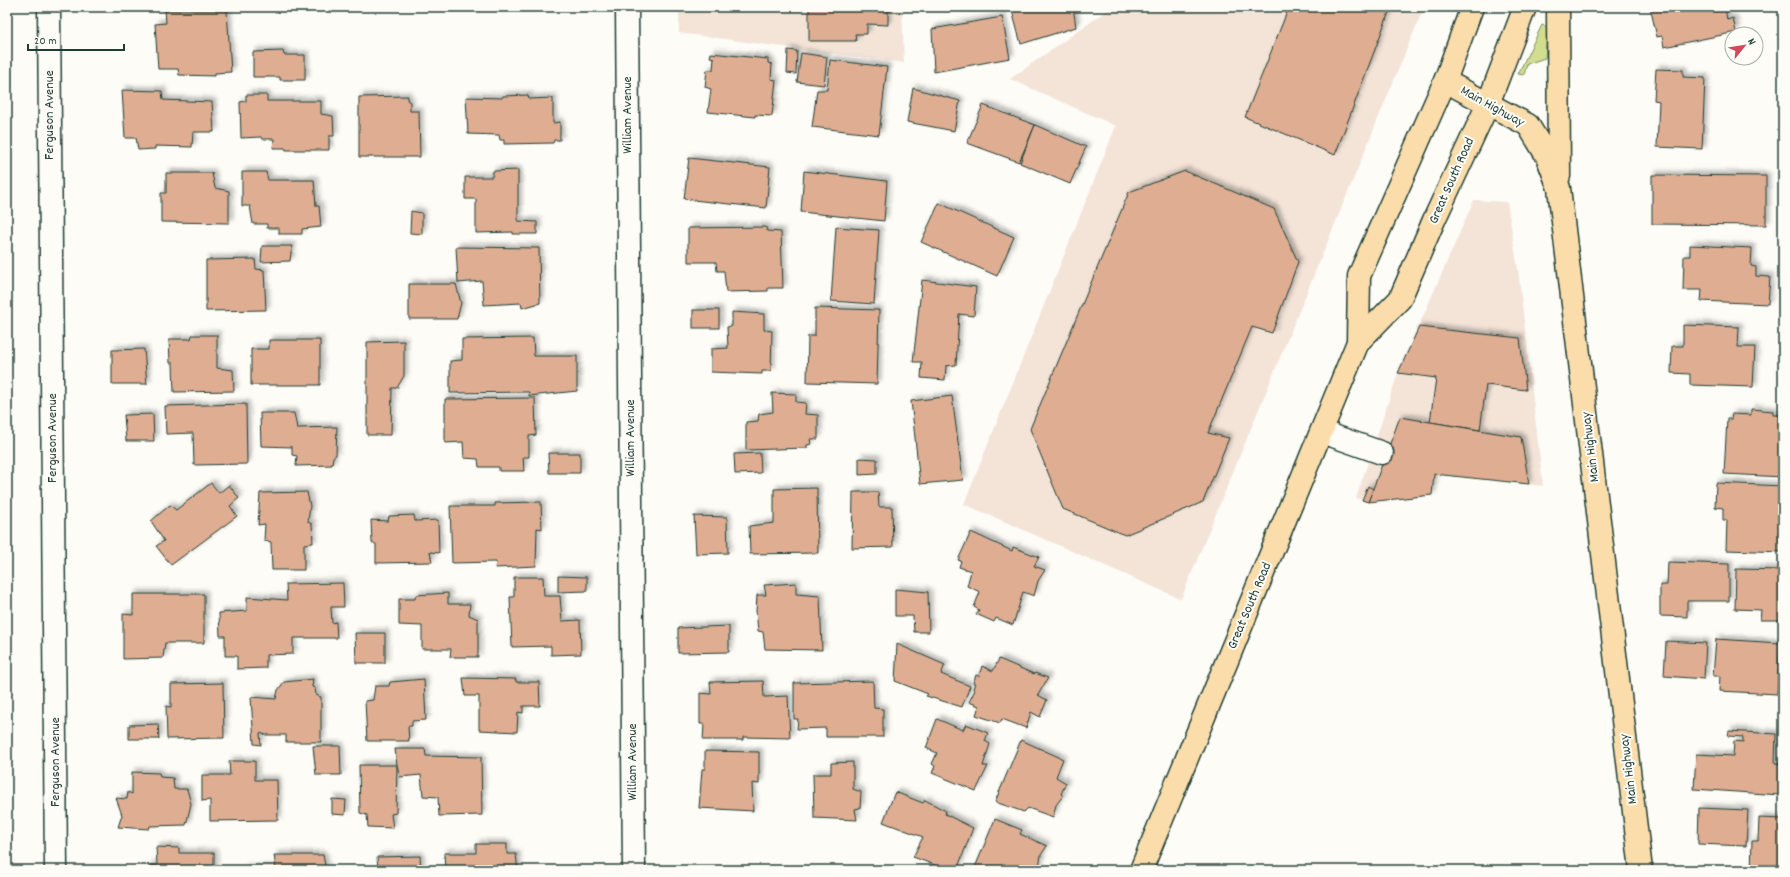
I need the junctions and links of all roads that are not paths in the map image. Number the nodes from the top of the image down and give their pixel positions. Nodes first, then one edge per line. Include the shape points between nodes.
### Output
1 (49, 7) edge
2 (627, 7) edge
3 (1472, 7) edge
4 (1525, 7) edge
5 (1558, 7) edge
6 (1445, 81) junction
7 (1488, 104) junction
8 (1559, 188) junction
9 (1358, 342) junction
10 (1322, 432) junction
11 (1382, 453) dead end
12 (56, 870) edge
13 (634, 870) edge
14 (1140, 870) edge
15 (1641, 870) edge

1 - 12 street, Ferguson Avenue
2 - 13 street, William Avenue
3 - 6 main road, Great South Road
4 - 7 main road, Great South Road
5 - 8 main road
6 - 7 main road, Main Highway
6 - 9 main road, Great South Road via 1359,276
7 - 8 main road, Main Highway via 1528,125 1547,156
7 - 9 main road, Great South Road via 1400,299
8 - 15 main road, Main Highway
9 - 10 main road, Great South Road
10 - 11 street
10 - 14 main road, Great South Road

